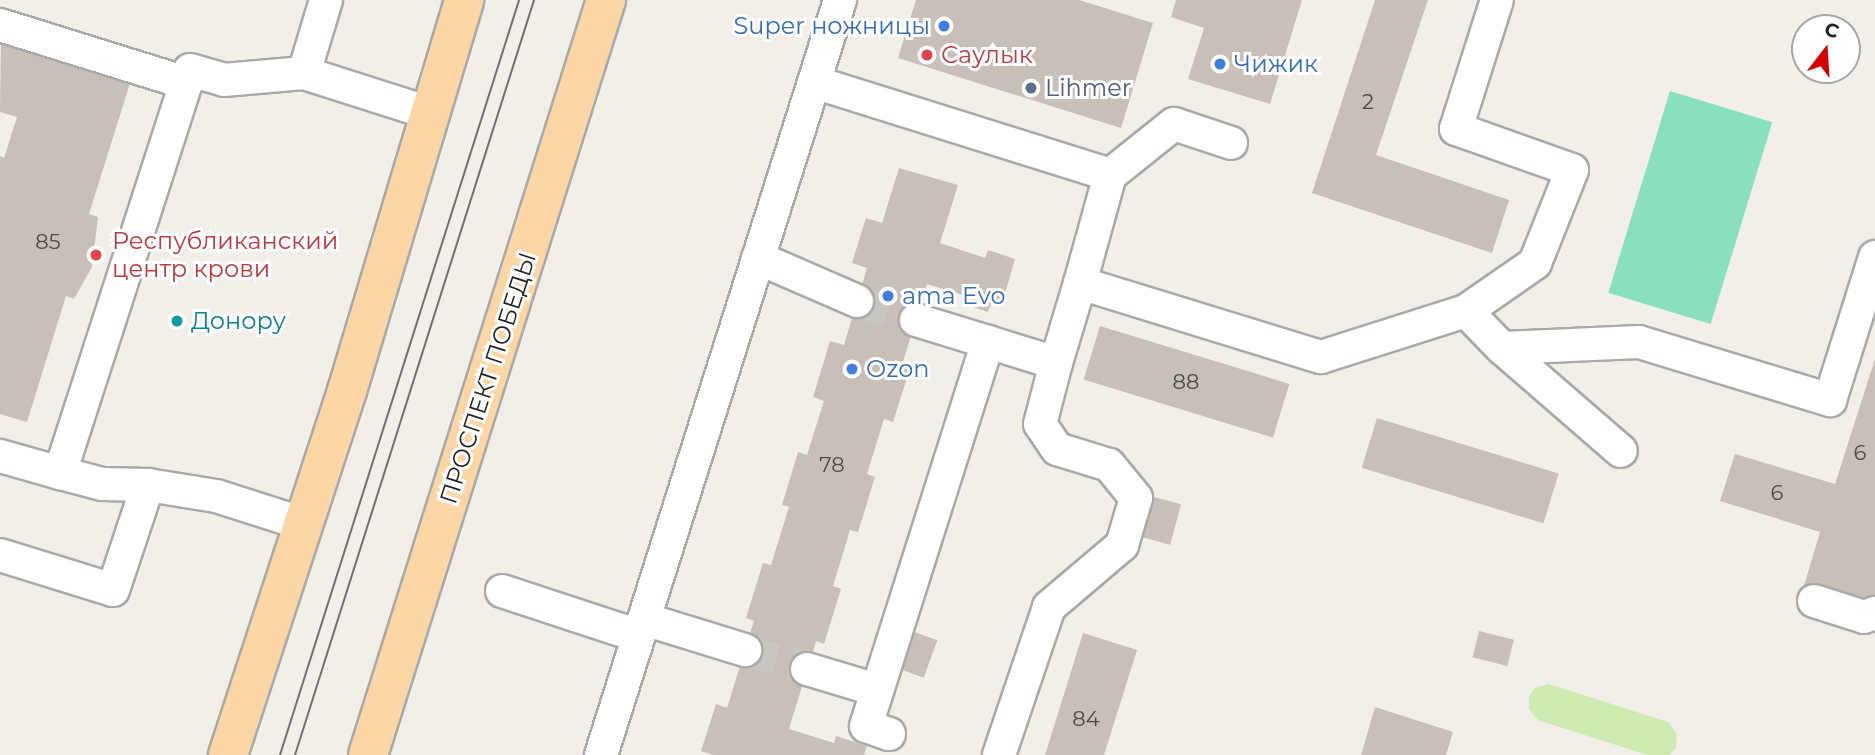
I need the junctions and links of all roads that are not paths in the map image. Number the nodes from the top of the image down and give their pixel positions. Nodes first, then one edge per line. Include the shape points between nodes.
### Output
1 (326, 0) edge
2 (464, 0) edge
3 (606, 0) edge
4 (840, 0) edge
5 (1497, 0) edge
6 (0, 25) edge
7 (304, 73) junction
8 (814, 82) junction
9 (186, 83) junction
10 (429, 113) junction
11 (1231, 143) dead end
12 (1110, 175) junction
13 (1875, 257) edge
14 (758, 258) junction
15 (1080, 283) junction
16 (857, 302) tunnel mouth
17 (1466, 311) junction
18 (916, 320) tunnel mouth
19 (988, 342) junction
20 (1502, 348) junction
21 (1056, 363) junction
22 (1622, 451) dead end
23 (0, 456) edge
24 (60, 473) junction
25 (148, 485) junction
26 (304, 524) junction
27 (0, 555) edge
28 (502, 591) dead end
29 (1814, 601) dead end
30 (1875, 613) edge
31 (642, 627) junction
32 (745, 650) tunnel mouth
33 (807, 669) tunnel mouth
34 (877, 690) junction
35 (889, 734) dead end
36 (228, 755) edge
37 (368, 755) edge
38 (602, 755) edge
39 (999, 755) edge

1 - 7 lane
2 - 10 main road
3 - 37 main road, ПРОСПЕКТ ПОБЕДЫ
4 - 8 lane
5 - 17 lane via 1456,129 1572,170 1535,263
6 - 9 lane
7 - 9 lane via 224,80 190,70
7 - 10 lane
8 - 12 lane
8 - 14 lane
9 - 24 lane
10 - 26 main road
11 - 12 lane via 1174,124
12 - 15 lane
13 - 20 lane via 1830,400 1639,342
14 - 16 lane
14 - 31 lane
15 - 17 lane via 1321,356
15 - 21 lane
17 - 20 lane
18 - 19 lane
19 - 21 lane
19 - 34 lane
20 - 22 lane
21 - 39 lane via 1040,424 1057,449 1109,465 1136,498 1122,545 1049,607
23 - 24 lane
24 - 25 lane via 102,484
25 - 26 lane via 216,496
25 - 27 lane via 113,590
26 - 36 main road
28 - 31 lane
29 - 30 lane via 1864,617
31 - 32 lane
31 - 38 lane
33 - 34 lane
34 - 35 lane via 866,726

